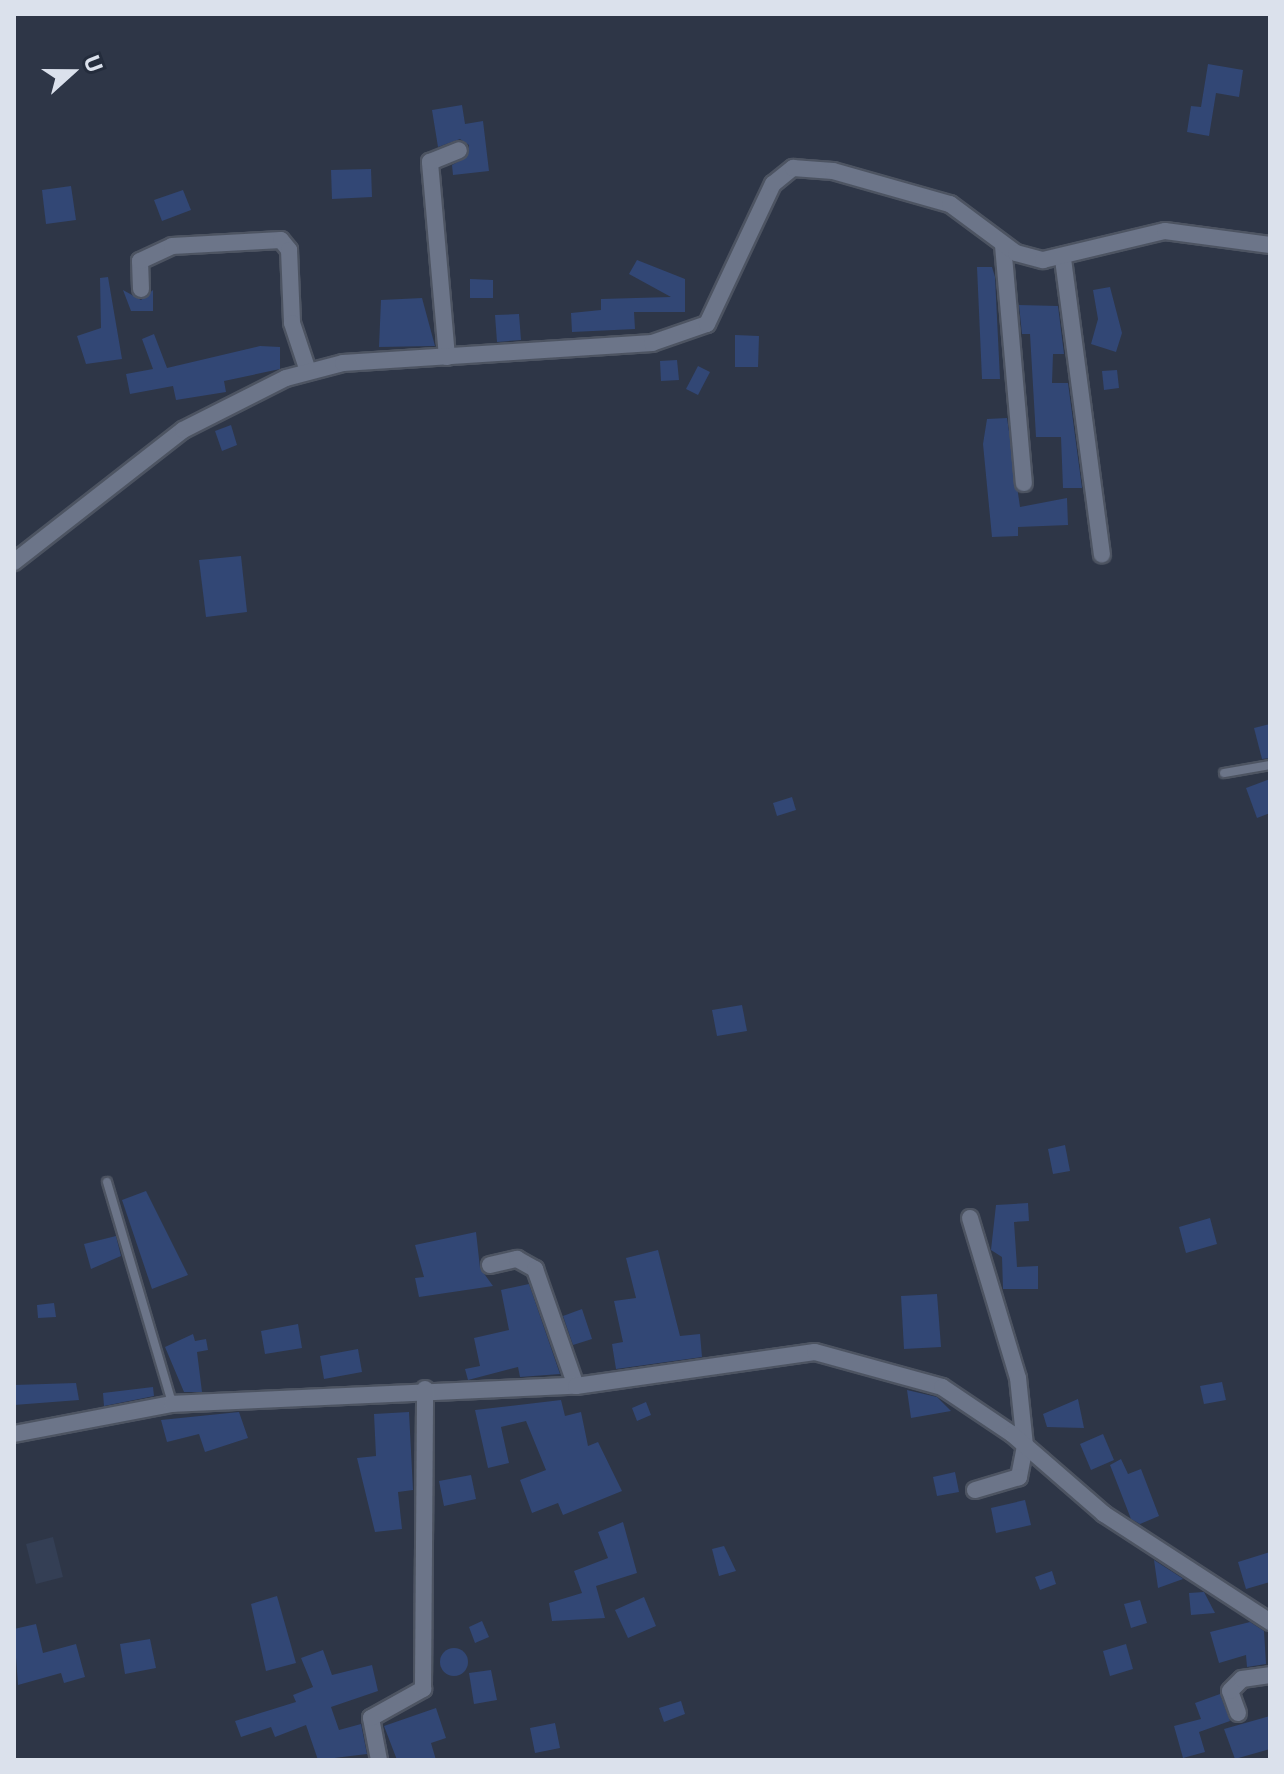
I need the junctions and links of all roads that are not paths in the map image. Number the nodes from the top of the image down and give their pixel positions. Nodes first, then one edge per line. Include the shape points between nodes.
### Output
1 (459, 150) dead end
2 (1003, 245) junction
3 (1270, 245) edge
4 (1063, 259) junction
5 (141, 289) dead end
6 (447, 357) junction
7 (308, 371) junction
8 (1024, 483) dead end
9 (1102, 554) dead end
10 (14, 562) edge
11 (1270, 765) edge
12 (1224, 773) dead end
13 (107, 1182) dead end
14 (970, 1218) dead end
15 (490, 1265) dead end
16 (576, 1386) junction
17 (425, 1389) junction
18 (172, 1404) junction
19 (14, 1434) edge
20 (1025, 1446) junction
21 (975, 1490) dead end
22 (1268, 1624) edge
23 (1270, 1675) edge
24 (1238, 1713) dead end
25 (379, 1760) edge

1 - 6 street via 430,162
2 - 4 street via 1024,256
2 - 6 street via 950,204 833,171 793,168 773,184 707,324 652,343
2 - 8 street
3 - 4 street via 1165,231
4 - 9 street
5 - 7 street via 140,261 159,251 281,240 289,250 292,323
6 - 7 street
7 - 10 street via 183,430
11 - 12 lane
13 - 18 lane
14 - 20 street via 1018,1378
15 - 16 street via 517,1259 535,1269
16 - 17 street
16 - 20 street via 815,1352 902,1370 942,1387
17 - 18 street
17 - 25 street via 423,1689 371,1718
18 - 19 street
20 - 21 street via 1019,1477
20 - 22 street via 1104,1514
23 - 24 street via 1242,1679 1230,1691

